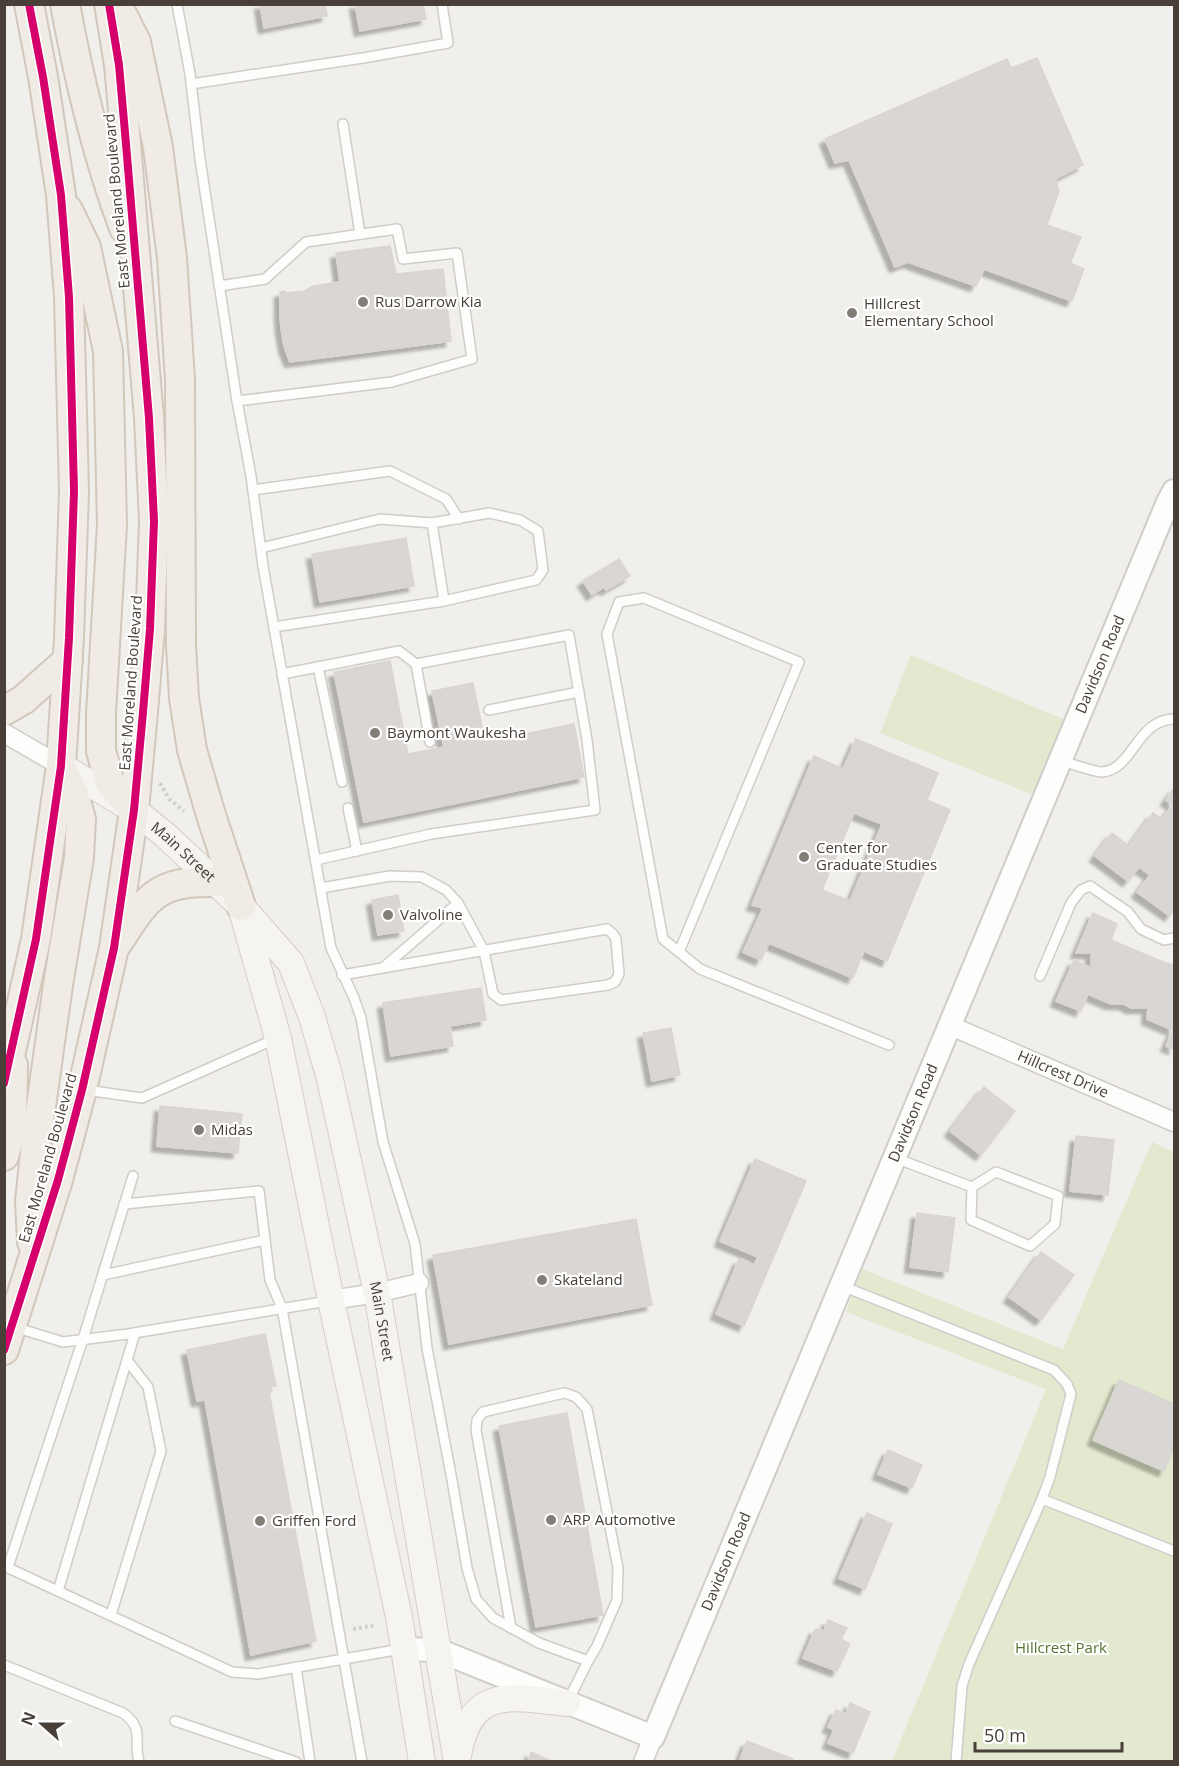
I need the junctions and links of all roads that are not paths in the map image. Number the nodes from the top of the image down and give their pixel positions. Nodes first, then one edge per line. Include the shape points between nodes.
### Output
1 (29, 4) edge
2 (65, 4) edge
3 (109, 4) edge
4 (117, 4) edge
5 (177, 4) edge
6 (442, 4) edge
7 (191, 84) junction
8 (343, 124) dead end
9 (61, 195) junction
10 (360, 234) junction
11 (136, 261) junction
12 (219, 286) junction
13 (237, 401) junction
14 (253, 490) junction
15 (1174, 491) edge
16 (459, 519) junction
17 (432, 524) junction
18 (261, 548) junction
19 (444, 601) junction
20 (274, 627) junction
21 (68, 660) junction
22 (416, 664) junction
23 (318, 667) junction
24 (282, 674) junction
25 (579, 692) junction
26 (489, 710) dead end
27 (4, 711) edge
28 (1174, 719) edge
29 (4, 733) edge
30 (430, 742) dead end
31 (1061, 761) junction
32 (61, 766) junction
33 (342, 782) dead end
34 (348, 808) dead end
35 (134, 810) junction
36 (357, 851) junction
37 (316, 860) junction
38 (216, 882) junction
39 (321, 888) junction
40 (458, 903) junction
41 (241, 906) junction
42 (1174, 938) edge
43 (114, 948) junction
44 (484, 951) junction
45 (679, 951) junction
46 (382, 968) junction
47 (342, 975) junction
48 (1040, 976) dead end
49 (951, 1026) junction
50 (278, 1038) junction
51 (14, 1045) junction
52 (889, 1045) dead end
53 (4, 1083) edge
54 (82, 1090) junction
55 (1174, 1122) edge
56 (340, 1130) junction
57 (4, 1156) edge
58 (895, 1158) junction
59 (133, 1176) dead end
60 (972, 1187) junction
61 (124, 1204) junction
62 (265, 1240) junction
63 (33, 1259) junction
64 (103, 1275) junction
65 (419, 1284) junction
66 (841, 1286) junction
67 (377, 1293) junction
68 (331, 1300) junction
69 (282, 1308) junction
70 (7, 1332) edge
71 (135, 1333) junction
72 (83, 1339) junction
73 (127, 1360) junction
74 (1042, 1499) junction
75 (1174, 1551) edge
76 (6, 1567) edge
77 (58, 1591) junction
78 (111, 1616) junction
79 (511, 1628) junction
80 (404, 1649) junction
81 (438, 1650) junction
82 (345, 1659) junction
83 (588, 1661) junction
84 (4, 1665) edge
85 (296, 1667) junction
86 (567, 1703) junction
87 (175, 1721) dead end
88 (653, 1737) junction
89 (139, 1761) edge
90 (296, 1761) edge
91 (310, 1761) edge
92 (362, 1761) edge
93 (422, 1761) edge
94 (457, 1761) edge
95 (643, 1761) edge
96 (956, 1761) edge

1 - 9 main road
2 - 11 main road via 107,183
3 - 11 main road, East Moreland Boulevard via 120,77
4 - 41 main road via 136,42 158,147 172,258 180,381 184,698 192,750
5 - 7 lane
6 - 7 lane via 448,43
7 - 12 lane
8 - 10 lane
9 - 21 main road via 69,297 74,491
9 - 35 main road via 86,247 108,351 112,525 101,751 110,783
10 - 12 lane via 306,242 265,279
10 - 13 lane via 397,229 403,259 457,253 472,359 392,382
11 - 35 main road, East Moreland Boulevard via 154,521 150,629
12 - 13 lane
13 - 14 lane
14 - 16 lane via 390,471 446,499
14 - 18 lane
15 - 31 street, Davidson Road
16 - 17 lane
16 - 19 lane via 489,513 520,520 538,531 543,570 536,580
17 - 18 lane via 380,519
17 - 19 lane
18 - 20 lane
19 - 20 lane
20 - 24 lane
21 - 27 main road via 42,685
21 - 32 main road
22 - 23 lane via 399,651
22 - 25 lane via 569,635
22 - 30 lane
23 - 24 lane
23 - 33 lane
24 - 37 lane
25 - 26 lane
25 - 36 lane via 595,810 431,834
28 - 31 lane via 1164,719 1143,733 1119,766 1101,772
29 - 32 street
31 - 49 street, Davidson Road
32 - 35 main road, Main Street
32 - 51 main road via 36,939
32 - 63 main road via 75,794 81,819 79,858 37,1136 30,1201
34 - 36 lane
35 - 38 main road, Main Street
35 - 43 main road, East Moreland Boulevard
36 - 37 lane
37 - 39 lane
38 - 41 main road, Main Street
38 - 43 main road via 187,883 157,892
39 - 40 lane via 390,876 423,877 446,890
39 - 47 lane via 331,948
40 - 44 lane
40 - 46 lane
41 - 50 main road
41 - 56 main road, Main Street via 291,963 315,1027
42 - 48 lane via 1164,940 1141,929 1128,912 1090,886 1071,903
43 - 54 main road, East Moreland Boulevard
44 - 44 lane via 494,994 501,1000 608,985 619,974 616,939 607,929
44 - 46 lane
45 - 45 lane via 663,939 607,634 620,602 644,598 799,662
45 - 52 lane via 700,969
46 - 47 lane
47 - 65 lane via 361,1018 383,1142 415,1244
49 - 55 street, Hillcrest Drive
49 - 58 street, Davidson Road
50 - 54 lane via 142,1098
50 - 56 main road via 291,1039 306,1049 321,1100
50 - 68 main road
51 - 53 main road
51 - 57 main road via 12,1129
54 - 63 main road, East Moreland Boulevard
56 - 67 main road, Main Street
58 - 60 lane
58 - 66 street, Davidson Road
59 - 61 lane
60 - 60 lane via 971,1220 991,1229 1030,1246 1055,1224 1058,1196 996,1172
61 - 62 lane via 259,1191
61 - 64 lane
62 - 64 lane
62 - 69 lane via 270,1280
63 - 70 main road, East Moreland Boulevard
64 - 72 lane
65 - 67 street
65 - 79 lane via 467,1568 476,1599 493,1618
66 - 74 lane via 1054,1370 1071,1394
66 - 88 street, Davidson Road
67 - 68 street
67 - 81 main road, Main Street
68 - 69 lane
68 - 80 main road
69 - 71 lane
69 - 82 lane
70 - 72 lane via 63,1342
71 - 72 lane
71 - 73 lane
72 - 76 lane
73 - 77 lane
73 - 78 lane via 148,1387 161,1451
74 - 75 lane
74 - 96 lane via 969,1664 962,1686
76 - 77 lane
77 - 78 lane
78 - 85 lane via 232,1672 258,1674
79 - 83 lane
79 - 83 lane via 477,1420 483,1412 564,1393 576,1397 587,1409 618,1569 617,1600
80 - 81 street
80 - 82 lane
80 - 93 main road
81 - 86 street
81 - 94 main road, Main Street
82 - 85 lane
82 - 92 lane
83 - 86 lane
84 - 89 lane via 123,1713 138,1729
85 - 91 lane
86 - 88 street
86 - 94 main road via 508,1698 481,1707 470,1718 461,1738
87 - 90 lane
88 - 95 street, Davidson Road

